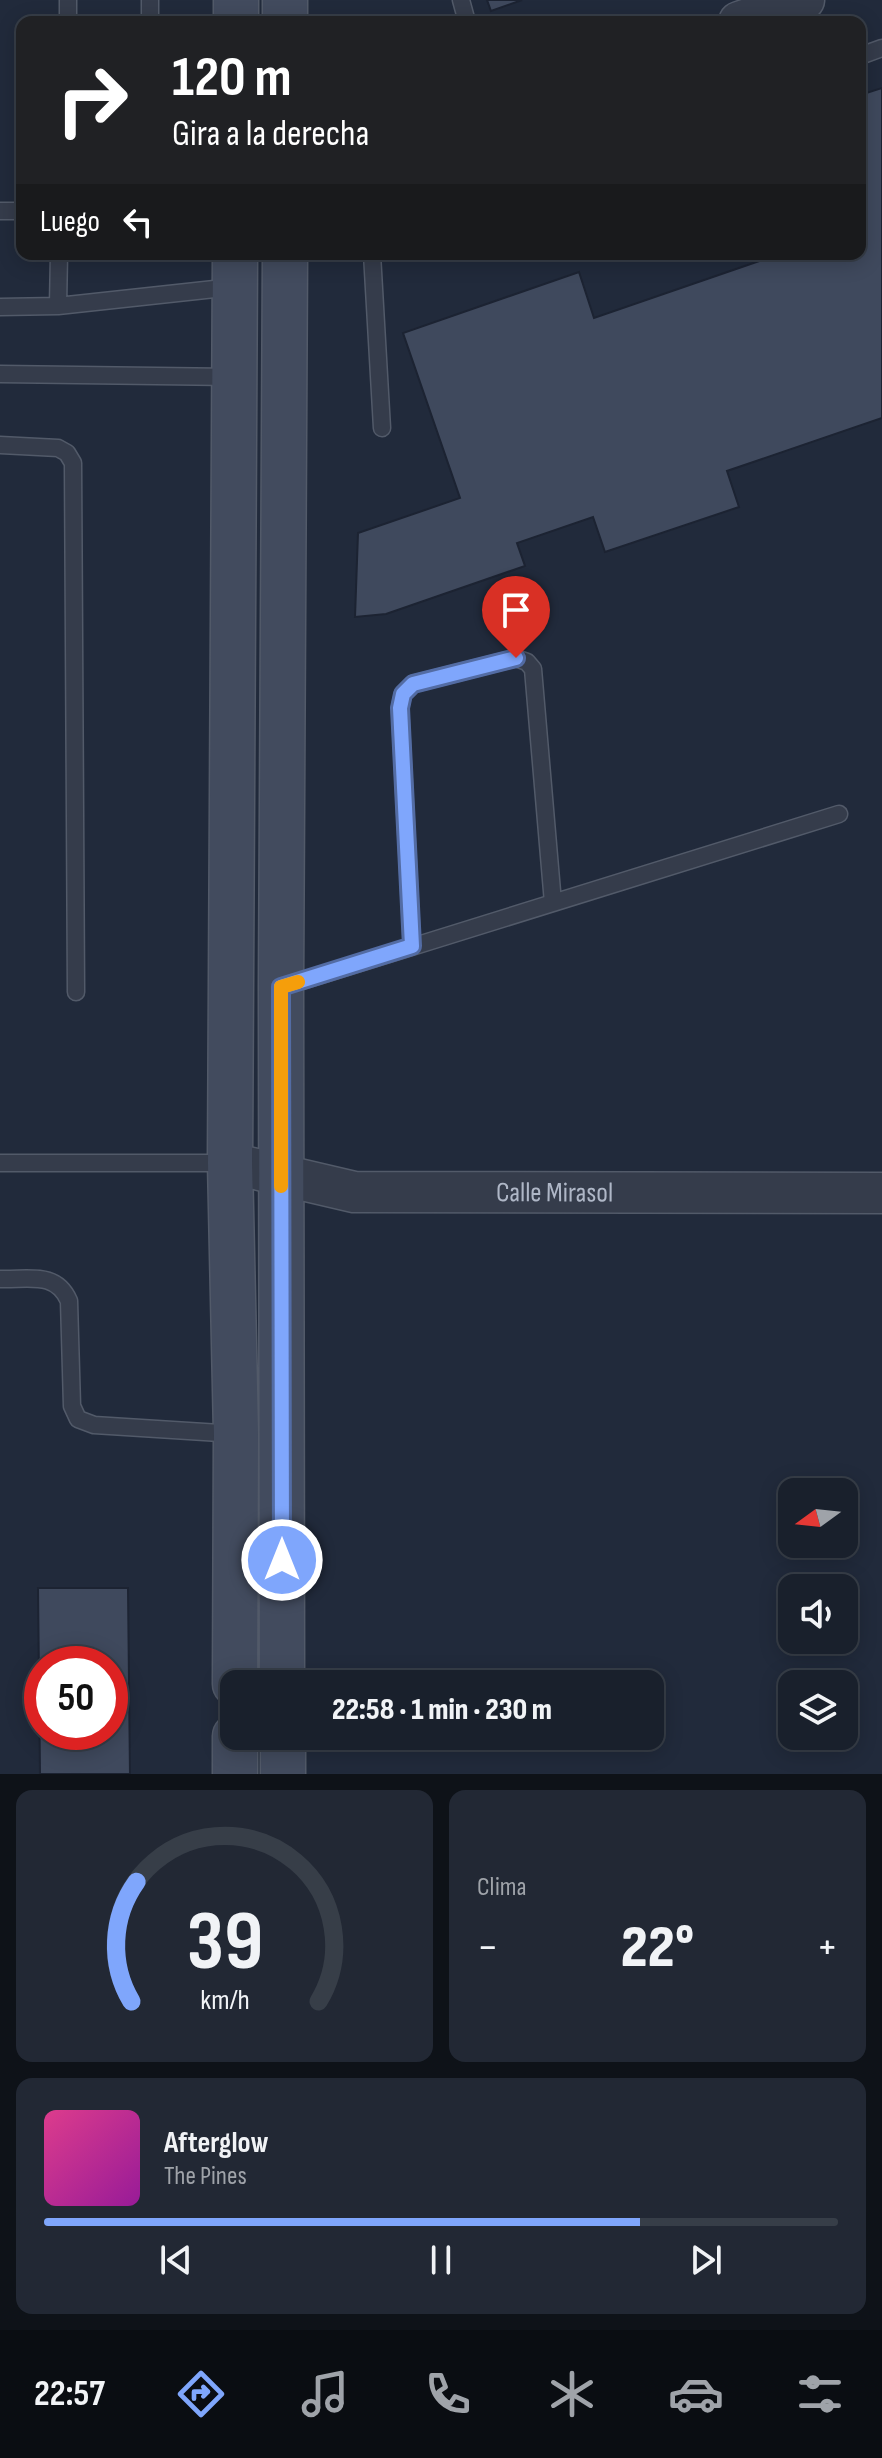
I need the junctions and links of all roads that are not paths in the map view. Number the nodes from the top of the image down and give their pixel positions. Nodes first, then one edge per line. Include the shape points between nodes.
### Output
1 (804, 0) edge
2 (757, 16) edge
3 (59, 260) edge
4 (374, 260) edge
5 (285, 269) edge
6 (235, 270) edge
7 (58, 306) junction
8 (0, 307) edge
9 (0, 374) edge
10 (236, 377) junction
11 (382, 428) dead end
12 (0, 445) edge
13 (839, 814) dead end
14 (553, 903) junction
15 (412, 946) junction
16 (281, 987) junction
17 (76, 992) dead end
18 (0, 1163) edge
19 (230, 1163) junction
20 (281, 1175) junction
21 (882, 1193) edge
22 (0, 1279) edge
23 (259, 1436) junction
24 (236, 1670) edge
25 (281, 1670) edge
26 (235, 1750) edge
27 (283, 1750) edge
28 (235, 1774) edge
29 (283, 1774) edge

1 - 2 street
3 - 7 lane
4 - 11 lane
5 - 6 main road
5 - 16 main road
6 - 7 lane
6 - 10 main road
7 - 8 lane
9 - 10 lane
10 - 19 main road
12 - 17 lane via 58,448 73,463
13 - 14 lane
14 - 15 lane
14 - 15 lane via 533,669 516,658 413,684 403,694 400,708
15 - 16 lane
16 - 20 main road
18 - 19 lane
19 - 20 street, Calle Mirasol
19 - 23 main road
20 - 21 street, Calle Mirasol via 354,1192
20 - 23 main road
22 - 23 lane via 54,1281 63,1288 69,1301 72,1406 78,1419 94,1425
23 - 24 main road
23 - 25 main road
26 - 28 main road
27 - 29 main road

